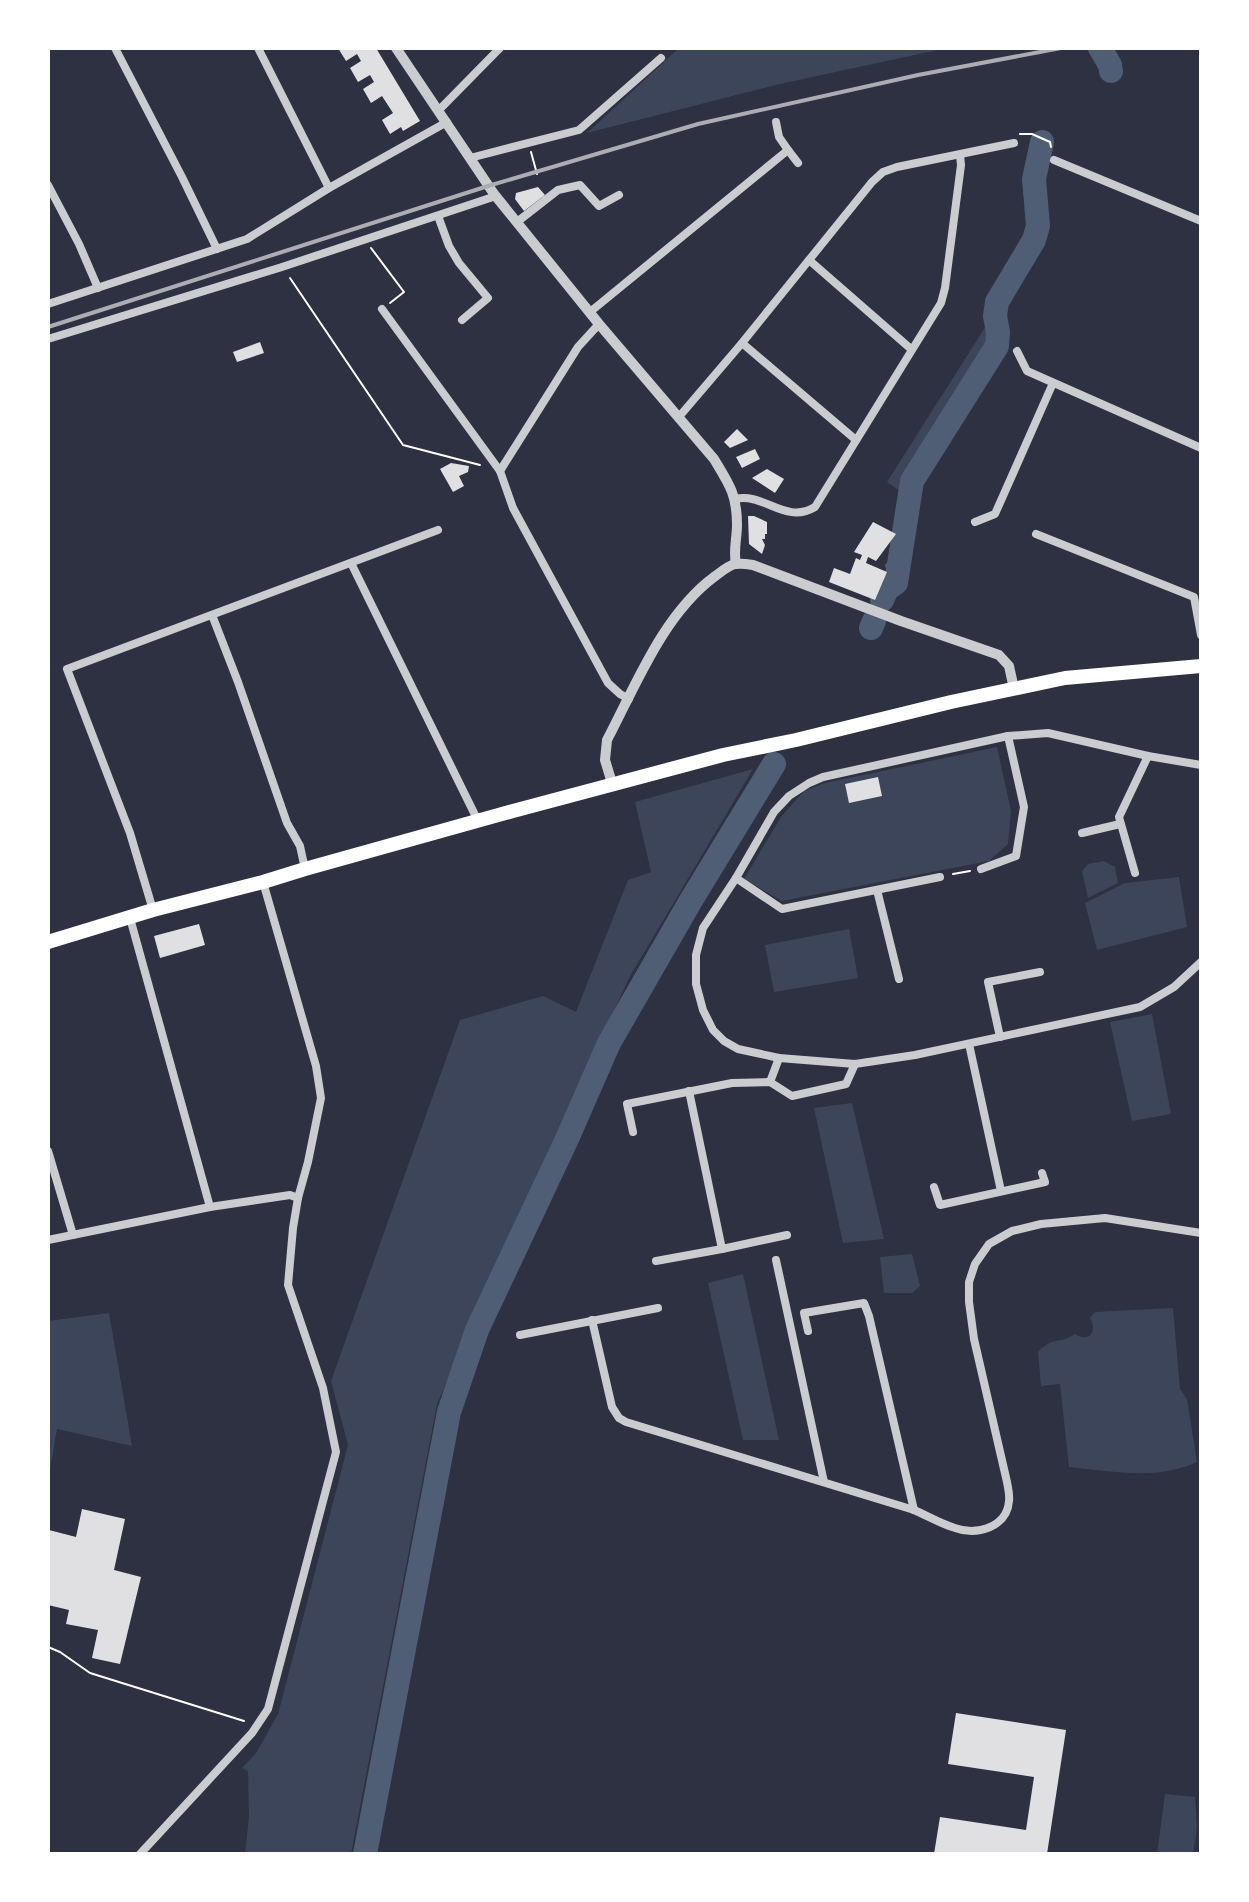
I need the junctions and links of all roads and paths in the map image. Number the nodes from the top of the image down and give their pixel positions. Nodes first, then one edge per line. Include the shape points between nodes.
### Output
1 (115, 48) edge
2 (258, 48) edge
3 (396, 48) edge
4 (500, 48) edge
5 (661, 58) dead end
6 (438, 111) junction
7 (447, 122) junction
8 (776, 122) dead end
9 (1032, 134) dead end
10 (1050, 142) dead end
11 (1014, 143) dead end
12 (788, 150) junction
13 (531, 151) dead end
14 (960, 155) junction
15 (470, 158) junction
16 (1054, 160) dead end
17 (798, 163) dead end
18 (537, 174) dead end
19 (48, 185) edge
20 (329, 188) junction
21 (619, 195) dead end
22 (496, 196) junction
23 (438, 216) junction
24 (1201, 221) edge
25 (517, 222) junction
26 (365, 240) junction
27 (217, 249) junction
28 (809, 260) junction
29 (282, 267) junction
30 (98, 288) junction
31 (48, 304) edge
32 (382, 309) joint
33 (590, 312) junction
34 (462, 320) dead end
35 (599, 324) junction
36 (48, 339) edge
37 (742, 343) junction
38 (911, 349) junction
39 (1017, 351) dead end
40 (1053, 383) junction
41 (678, 418) junction
42 (856, 440) junction
43 (1201, 448) edge
44 (500, 471) junction
45 (735, 499) junction
46 (975, 522) dead end
47 (438, 530) dead end
48 (1036, 534) dead end
49 (351, 563) junction
50 (736, 564) junction
51 (212, 615) junction
52 (1201, 635) edge
53 (1201, 666) edge
54 (1014, 689) junction
55 (629, 699) junction
56 (1008, 736) junction
57 (1148, 756) junction
58 (1201, 765) edge
59 (612, 783) junction
60 (479, 822) junction
61 (1120, 824) junction
62 (1082, 833) dead end
63 (305, 869) junction
64 (976, 870) joint
65 (1135, 873) dead end
66 (940, 877) joint
67 (736, 878) junction
68 (263, 882) junction
69 (877, 890) junction
70 (153, 910) junction
71 (130, 918) junction
72 (49, 939) edge
73 (1201, 962) edge
74 (1040, 972) dead end
75 (899, 979) dead end
76 (1000, 1037) junction
77 (969, 1044) junction
78 (779, 1058) junction
79 (855, 1064) junction
80 (770, 1082) junction
81 (689, 1091) junction
82 (633, 1132) dead end
83 (48, 1151) edge
84 (1042, 1173) dead end
85 (934, 1187) dead end
86 (1001, 1191) junction
87 (298, 1198) junction
88 (210, 1207) junction
89 (1201, 1233) edge
90 (73, 1235) junction
91 (787, 1235) dead end
92 (48, 1240) edge
93 (722, 1249) junction
94 (776, 1260) dead end
95 (656, 1261) dead end
96 (658, 1308) dead end
97 (592, 1320) junction
98 (808, 1331) dead end
99 (520, 1335) dead end
100 (824, 1482) junction
101 (914, 1510) junction
102 (48, 1647) edge
103 (252, 1733) junction
104 (140, 1854) edge

1 - 27 street
2 - 20 street
3 - 6 street
4 - 6 street
5 - 15 street via 579,130
6 - 7 street
7 - 15 street
7 - 20 street
8 - 12 street
9 - 10 path
11 - 14 street
12 - 17 street
12 - 33 street
13 - 18 path
14 - 28 street via 883,172
14 - 38 street via 945,288 935,316
15 - 22 street
16 - 24 street
19 - 30 street
20 - 27 street via 247,239
21 - 25 street via 599,206 580,185 558,190
22 - 23 street
22 - 25 street
23 - 26 street
23 - 34 street via 459,263 488,298
25 - 33 street
26 - 29 street
26 - 32 path via 404,292
27 - 30 street
28 - 37 street
28 - 38 street
29 - 36 street
29 - 44 path via 403,445
30 - 31 street
32 - 44 street
33 - 35 street
35 - 41 street
35 - 44 street via 578,347
37 - 41 street
37 - 42 street
38 - 42 street
39 - 40 street via 1027,371
40 - 43 street
40 - 46 street via 995,514
41 - 45 street via 714,459
42 - 45 street via 808,511 794,513 748,497
44 - 55 street via 513,508 608,683
45 - 50 street
47 - 49 street
48 - 52 street via 1194,597
49 - 51 street
49 - 60 street
50 - 54 street via 753,565 999,655 1009,666
50 - 55 street via 706,583 670,622
51 - 63 street
51 - 70 street via 67,669 130,833
53 - 54 highway via 1065,678
54 - 59 highway
55 - 59 street via 607,740 605,760
56 - 57 street via 1048,733
56 - 64 street via 1024,807 1016,856
56 - 67 street via 809,783 774,812
57 - 58 street
57 - 61 street
59 - 60 highway
60 - 63 highway
61 - 62 street
61 - 65 street
63 - 68 highway
64 - 66 path
66 - 69 street
67 - 69 street via 782,909
67 - 78 street via 703,928 696,984 703,1010 724,1041
68 - 70 highway
68 - 87 street via 320,1087 320,1109
69 - 75 street
70 - 71 highway
71 - 72 highway
71 - 88 street
73 - 76 street via 1174,987 1140,1007
74 - 76 street via 988,982
76 - 77 street
77 - 79 street
77 - 86 street
78 - 79 street
78 - 80 street
79 - 80 street via 846,1084 792,1096
80 - 81 street
81 - 82 street via 627,1104
81 - 93 street
83 - 90 street
84 - 86 street via 1045,1182
85 - 86 street via 940,1205
87 - 88 street
87 - 103 street via 288,1285 323,1388 336,1452 268,1709
88 - 90 street
89 - 101 street via 1105,1218 1041,1224 989,1244 975,1264 969,1302 1009,1502 995,1526 979,1530 957,1530
90 - 92 street
91 - 93 street
93 - 95 street
94 - 100 street
96 - 97 street
97 - 99 street
97 - 100 street via 619,1418
98 - 101 street via 804,1313 864,1303
100 - 101 street
102 - 103 path via 90,1673 246,1721
103 - 104 street

